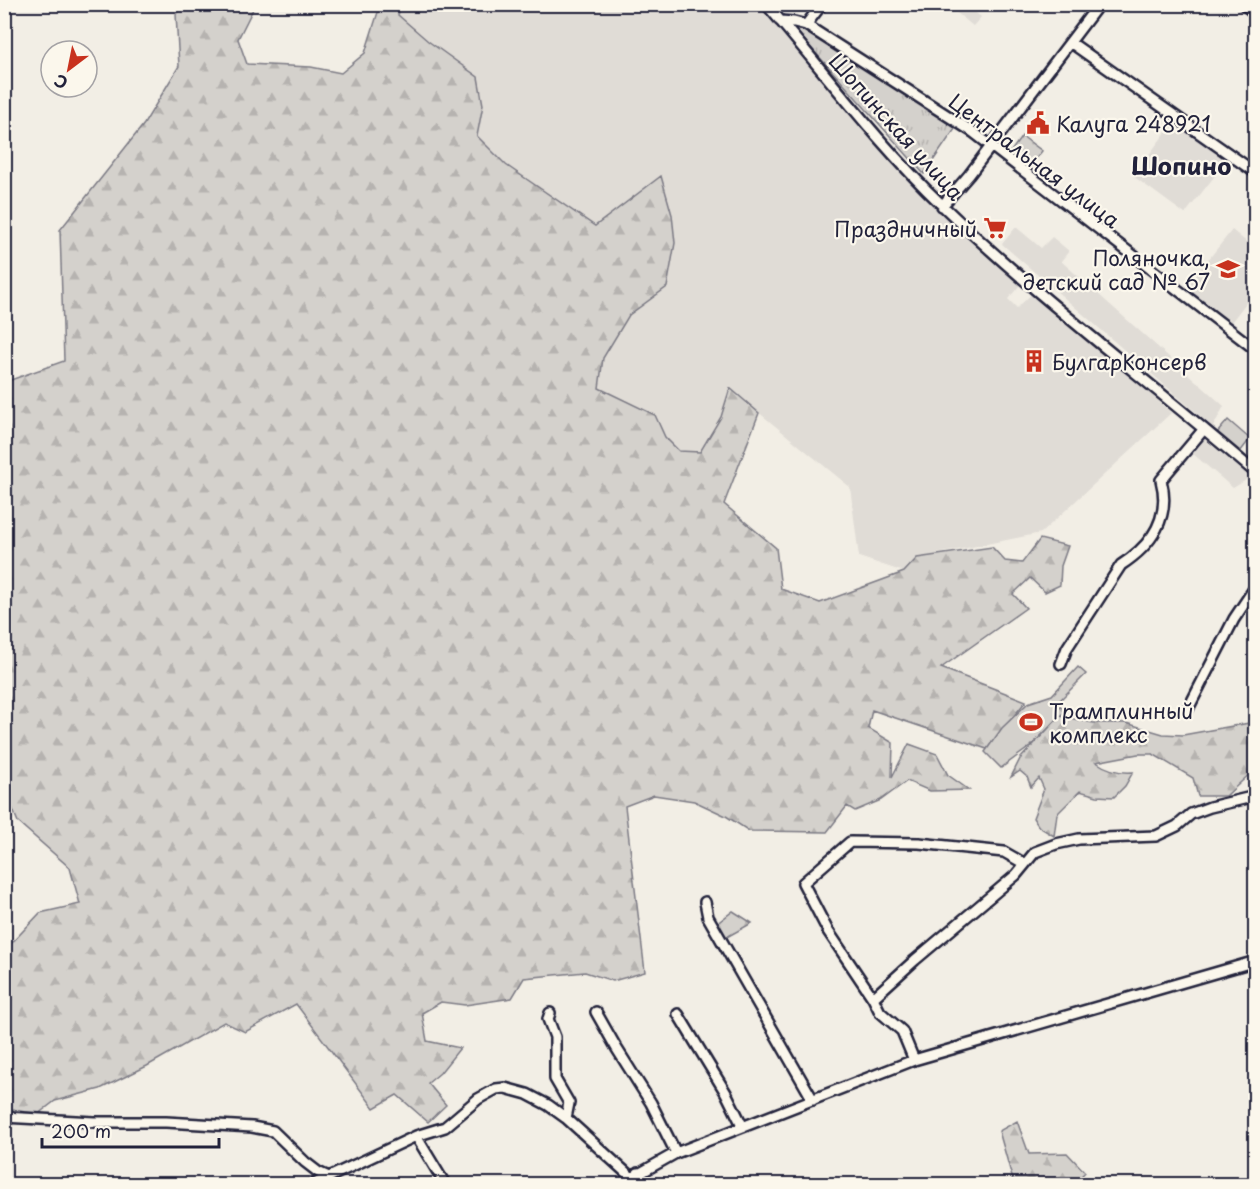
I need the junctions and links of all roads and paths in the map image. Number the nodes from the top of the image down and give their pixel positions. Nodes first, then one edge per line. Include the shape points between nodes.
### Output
1 (766, 4) edge
2 (822, 4) edge
3 (1099, 4) edge
4 (1243, 4) edge
5 (1256, 14) edge
6 (780, 21) junction
7 (806, 25) junction
8 (1070, 42) junction
9 (992, 146) junction
10 (1256, 173) edge
11 (942, 206) junction
12 (1256, 350) edge
13 (1204, 429) junction
14 (1256, 473) edge
15 (1256, 586) edge
16 (1061, 664) dead end
17 (1187, 711) dead end
18 (1256, 796) edge
19 (1025, 864) junction
20 (705, 902) dead end
21 (1256, 961) edge
22 (873, 998) junction
23 (596, 1012) dead end
24 (550, 1013) dead end
25 (678, 1014) dead end
26 (914, 1060) junction
27 (813, 1100) junction
28 (4, 1117) edge
29 (566, 1118) junction
30 (743, 1127) junction
31 (416, 1136) junction
32 (676, 1153) junction
33 (635, 1175) junction
34 (329, 1177) junction
35 (314, 1185) edge
36 (445, 1185) edge
37 (621, 1185) edge
38 (646, 1185) edge

1 - 6 street, Шопинская улица
2 - 7 street
3 - 8 street
4 - 5 street
6 - 7 street, Центральная улица
6 - 11 street, Шопинская улица
7 - 9 street, Центральная улица
8 - 9 street
8 - 10 street
9 - 11 street
9 - 12 street, Центральная улица
11 - 13 street, Шопинская улица
13 - 14 street, Шопинская улица
13 - 16 street via 1161,480 1164,512 1157,529 1121,565 1067,648
15 - 17 street via 1234,619
18 - 19 street via 1191,814 1156,836 1079,839 1056,844 1035,852
19 - 22 street
19 - 22 street via 1004,852 919,843 850,842 803,883 828,931
20 - 27 street via 708,917
21 - 26 street
22 - 26 street via 880,1012 902,1031
23 - 32 street
24 - 29 street via 548,1019 555,1037 555,1080 569,1103
25 - 30 street
26 - 27 street
27 - 30 street
28 - 34 street via 252,1127 273,1131 305,1162
29 - 31 street via 527,1094 496,1089 445,1127
29 - 33 street
30 - 32 street
31 - 34 street
31 - 36 street
32 - 33 street
33 - 37 street
33 - 38 street
34 - 35 street

